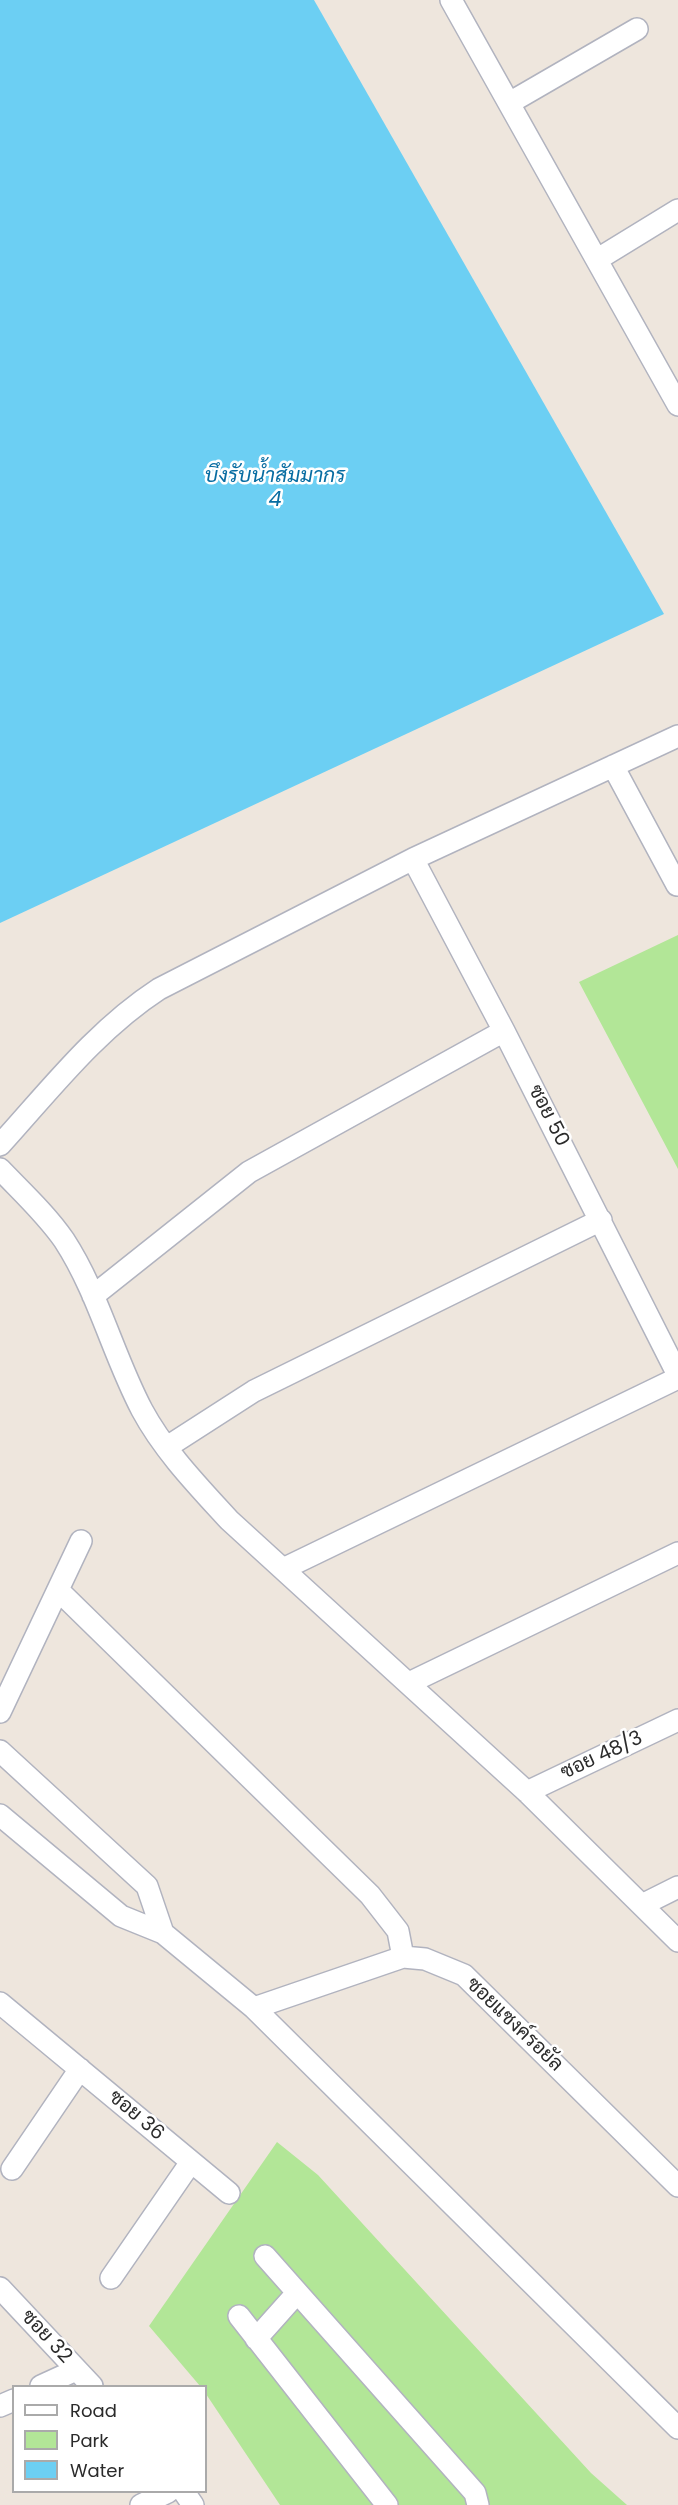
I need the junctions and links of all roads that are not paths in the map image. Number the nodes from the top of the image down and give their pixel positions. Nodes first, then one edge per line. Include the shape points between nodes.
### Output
1 (452, 0) edge
2 (637, 29) dead end
3 (511, 102) junction
4 (678, 210) edge
5 (598, 259) junction
6 (678, 405) edge
7 (678, 736) edge
8 (613, 766) junction
9 (413, 859) junction
10 (677, 885) edge
11 (504, 1031) junction
12 (0, 1145) edge
13 (0, 1169) edge
14 (601, 1220) junction
15 (93, 1296) junction
16 (678, 1377) edge
17 (167, 1447) junction
18 (81, 1541) dead end
19 (678, 1553) edge
20 (283, 1569) junction
21 (58, 1590) junction
22 (409, 1683) junction
23 (0, 1712) edge
24 (678, 1720) edge
25 (0, 1750) edge
26 (527, 1792) junction
27 (0, 1815) edge
28 (678, 1887) edge
29 (642, 1905) junction
30 (163, 1932) junction
31 (678, 1941) edge
32 (403, 1957) junction
33 (0, 2003) edge
34 (254, 2008) junction
35 (80, 2069) junction
36 (191, 2162) junction
37 (12, 2169) dead end
38 (678, 2186) edge
39 (229, 2193) dead end
40 (265, 2256) dead end
41 (111, 2278) dead end
42 (0, 2288) edge
43 (297, 2293) junction
44 (239, 2316) dead end
45 (256, 2339) junction
46 (76, 2370) junction
47 (43, 2385) edge
48 (91, 2385) edge
49 (678, 2428) edge
50 (166, 2493) edge
51 (185, 2493) edge
52 (141, 2505) edge
53 (194, 2505) edge
54 (387, 2505) edge
55 (478, 2505) edge

1 - 3 street
2 - 3 street
3 - 5 street
4 - 5 street
5 - 6 street
7 - 8 street
8 - 9 street
8 - 10 street
9 - 11 street, ซอย 50
9 - 12 street via 159,989 132,1007 101,1033
11 - 14 street, ซอย 50
11 - 15 street via 249,1172
13 - 15 street via 54,1226
14 - 16 street, ซอย 50
14 - 17 street via 254,1391
15 - 17 street via 143,1412
16 - 20 street
17 - 20 street via 229,1520
18 - 21 street
19 - 22 street
20 - 22 street
21 - 23 street
21 - 32 street via 370,1895 398,1931
22 - 26 street
24 - 26 street, ซอย 48/3
25 - 30 street via 147,1886
26 - 29 street
27 - 30 street via 121,1916
28 - 29 street
29 - 31 street
30 - 34 street
32 - 34 street, ซอยแซงค์รอยัล
32 - 38 street, ซอยแซงค์รอยัล via 425,1959 464,1975
33 - 35 street, ซอย 36
34 - 49 street
35 - 36 street, ซอย 36
35 - 37 street
36 - 39 street, ซอย 36
36 - 41 street
40 - 43 street
42 - 46 street, ซอย 32
43 - 45 street
43 - 55 street via 475,2493
44 - 45 street
45 - 54 street
46 - 47 street
46 - 48 street, ซอย 32
50 - 52 street
51 - 53 street

